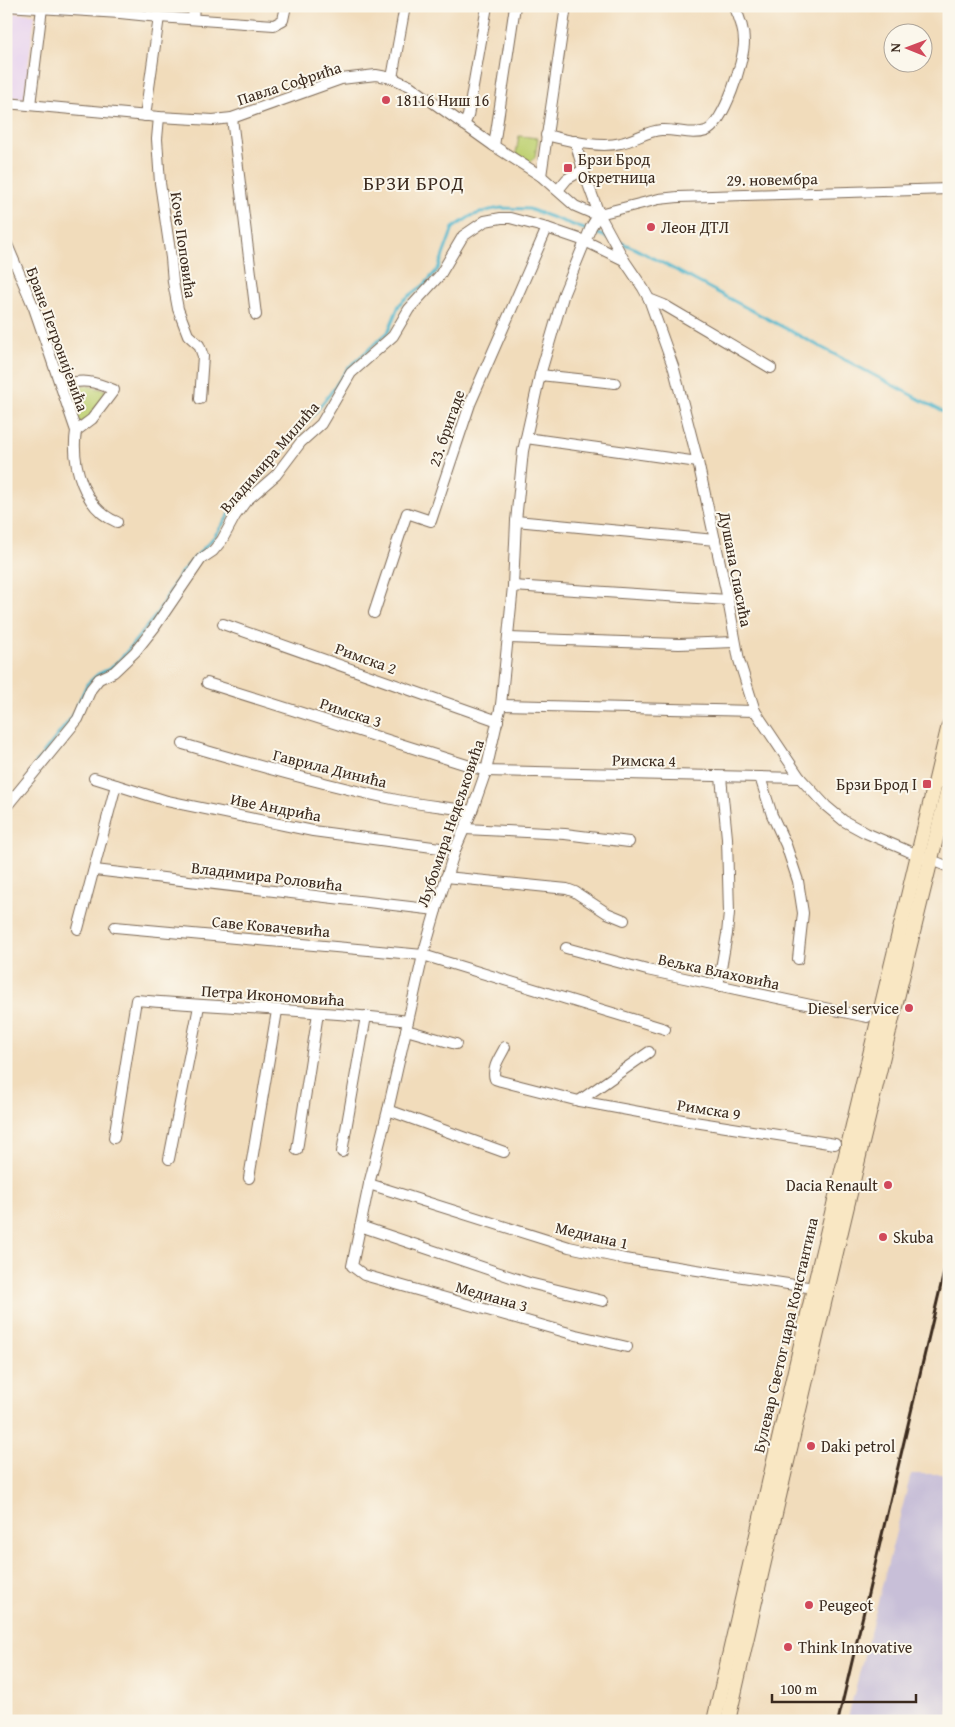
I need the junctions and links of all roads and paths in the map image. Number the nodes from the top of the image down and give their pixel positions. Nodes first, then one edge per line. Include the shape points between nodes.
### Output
1 (6, 6) edge
2 (194, 6) edge
3 (286, 6) edge
4 (405, 6) edge
5 (487, 6) edge
6 (514, 6) edge
7 (566, 6) edge
8 (734, 6) edge
9 (42, 8) junction
10 (120, 9) edge
11 (159, 17) junction
12 (193, 19) junction
13 (392, 78) junction
14 (6, 103) edge
15 (30, 105) junction
16 (145, 116) junction
17 (159, 117) junction
18 (232, 118) junction
19 (464, 125) junction
20 (546, 135) junction
21 (575, 142) junction
22 (494, 146) junction
23 (583, 170) junction
24 (541, 176) junction
25 (949, 189) edge
26 (558, 190) junction
27 (599, 214) junction
28 (547, 228) junction
29 (588, 234) junction
30 (6, 242) edge
31 (624, 260) junction
32 (649, 299) junction
33 (256, 315) dead end
34 (771, 368) dead end
35 (540, 375) junction
36 (615, 383) dead end
37 (61, 385) junction
38 (200, 399) dead end
39 (76, 431) junction
40 (526, 438) junction
41 (698, 462) junction
42 (516, 521) junction
43 (117, 522) dead end
44 (716, 540) junction
45 (513, 586) junction
46 (728, 600) junction
47 (374, 613) dead end
48 (223, 624) dead end
49 (508, 638) junction
50 (735, 642) junction
51 (207, 683) dead end
52 (501, 705) junction
53 (755, 711) junction
54 (498, 721) junction
55 (949, 724) edge
56 (183, 744) dead end
57 (486, 771) junction
58 (721, 777) junction
59 (760, 777) junction
60 (94, 778) dead end
61 (800, 778) junction
62 (116, 785) junction
63 (949, 786) edge
64 (6, 807) edge
65 (472, 811) junction
66 (465, 829) junction
67 (629, 842) dead end
68 (456, 850) junction
69 (917, 854) junction
70 (931, 860) junction
71 (949, 866) edge
72 (95, 870) junction
73 (446, 878) junction
74 (436, 910) junction
75 (624, 920) dead end
76 (115, 927) dead end
77 (78, 930) dead end
78 (566, 948) dead end
79 (423, 955) junction
80 (798, 959) dead end
81 (718, 986) junction
82 (199, 1006) junction
83 (277, 1011) junction
84 (318, 1013) junction
85 (366, 1016) junction
86 (867, 1017) dead end
87 (407, 1026) junction
88 (665, 1029) dead end
89 (456, 1044) dead end
90 (505, 1047) dead end
91 (649, 1052) dead end
92 (579, 1102) junction
93 (388, 1110) junction
94 (114, 1138) dead end
95 (835, 1144) dead end
96 (297, 1150) dead end
97 (342, 1152) dead end
98 (504, 1152) dead end
99 (168, 1159) dead end
100 (249, 1178) dead end
101 (369, 1184) junction
102 (360, 1226) junction
103 (352, 1266) joint
104 (814, 1288) junction
105 (603, 1301) dead end
106 (627, 1347) dead end
107 (714, 1721) edge
108 (728, 1721) edge

1 - 9 street
2 - 12 street
3 - 12 street via 285,16 274,25
4 - 13 street
5 - 19 street
6 - 22 street
7 - 20 street
8 - 21 street via 744,32 740,68 730,97 712,128 698,133 661,130 607,145
9 - 10 street
9 - 15 street
10 - 11 street
11 - 12 street
11 - 16 street
13 - 18 street, Павла Софрића via 376,75 340,79
13 - 19 street, Павла Софрића via 410,86
14 - 15 street, Павла Софрића
15 - 16 street, Павла Софрића
16 - 17 street, Павла Софрића
17 - 18 street, Павла Софрића
17 - 38 street, Коче Поповића via 160,183 172,282 188,335 203,356
18 - 33 street
19 - 22 street, Павла Софрића
20 - 21 street
20 - 24 street
21 - 23 street, Душана Спасића
22 - 24 street, Павла Софрића
23 - 26 street via 567,179
23 - 27 street, Душана Спасића
24 - 26 street, Павла Софрића
25 - 27 street, 29. новембра via 678,197
26 - 27 street, Павла Софрића via 575,206
27 - 29 street, Љубомира Недељковића
27 - 31 street, Душана Спасића
28 - 29 street, Владимира Милића
28 - 47 street, 23. бригаде via 470,404 431,521 407,513
28 - 64 street, Владимира Милића via 501,218 485,221 462,236 440,276 409,309 393,336 351,373 321,424 301,442 276,475 246,502 222,540 201,559 135,652 91,689 78,719
29 - 31 street, Владимира Милића
29 - 35 street, Љубомира Недељковића via 564,293
30 - 37 street, Бране Петронијевића
31 - 32 street, Душана Спасића
32 - 34 street
32 - 41 street, Душана Спасића via 674,369
35 - 36 street
35 - 40 street, Љубомира Недељковића
37 - 39 street, Бране Петронијевића
37 - 39 street via 88,381 114,390 92,420
39 - 43 street, Бране Петронијевића via 76,461 85,490 100,512
40 - 41 street
40 - 42 street, Љубомира Недељковића
41 - 44 street, Душана Спасића
42 - 44 street
42 - 45 street, Љубомира Недељковића
44 - 46 street, Душана Спасића
45 - 46 street
45 - 49 street, Љубомира Недељковића
46 - 50 street, Душана Спасића
48 - 54 street, Римска 2
49 - 50 street via 679,644
49 - 52 street, Љубомира Недељковића
50 - 53 street, Душана Спасића
51 - 57 street, Римска 3
52 - 53 street
52 - 54 street, Љубомира Недељковића
53 - 61 street, Душана Спасића
54 - 57 street, Љубомира Недељковића
55 - 69 main road, Булевар Светог цара Константина
56 - 65 street, Гаврила Динића via 273,770 399,800
57 - 58 street, Римска 4
57 - 65 street, Љубомира Недељковића
58 - 59 street, Римска 4
58 - 81 street via 729,913
59 - 61 street, Римска 4
59 - 80 street via 798,880 804,913
60 - 62 street, Иве Андрића
61 - 69 street, Душана Спасића via 844,821
62 - 68 street, Иве Андрића via 167,801 313,831
62 - 72 street
63 - 70 main road, Булевар Светог цара Константина
65 - 66 street, Љубомира Недељковића
66 - 67 street via 565,834
66 - 68 street, Љубомира Недељковића
68 - 73 street, Љубомира Недељковића
69 - 70 street, Душана Спасића
69 - 104 main road, Булевар Светог цара Константина
70 - 71 street, Душана Спасића
70 - 108 main road, Булевар Светог цара Константина via 782,1480
72 - 74 street, Владимира Роловића
72 - 77 street
73 - 74 street, Љубомира Недељковића
73 - 75 street via 567,889 606,914
74 - 79 street, Љубомира Недељковића
76 - 79 street, Саве Ковачевића
78 - 81 street, Вељка Влаховића
79 - 87 street, Љубомира Недељковића
79 - 88 street, Саве Ковачевића
81 - 86 street, Вељка Влаховића
82 - 83 street, Петра Икономовића
82 - 94 street, Петра Икономовића via 136,1000
82 - 99 street
83 - 84 street, Петра Икономовића
83 - 100 street
84 - 85 street, Петра Икономовића
84 - 96 street
85 - 87 street, Петра Икономовића
85 - 97 street
87 - 89 street, Петра Икономовића
87 - 93 street, Љубомира Недељковића
90 - 92 street, Римска 9 via 494,1069 495,1079
91 - 92 street
92 - 95 street, Римска 9
93 - 98 street
93 - 101 street, Љубомира Недељковића
101 - 102 street, Љубомира Недељковића
101 - 104 street, Медиана 1 via 569,1247 625,1259
102 - 103 street, Љубомира Недељковића
102 - 105 street via 529,1282
103 - 106 street, Медиана 3 via 364,1275
104 - 107 main road, Булевар Светог цара Константина

